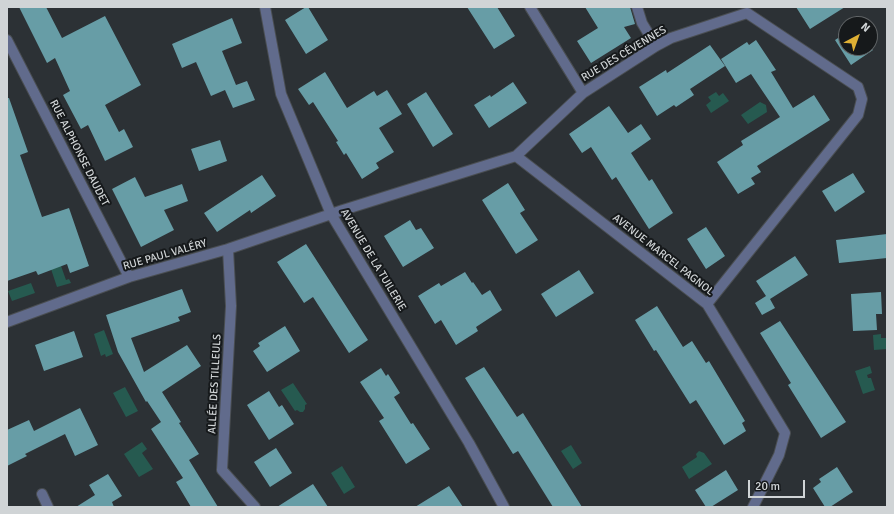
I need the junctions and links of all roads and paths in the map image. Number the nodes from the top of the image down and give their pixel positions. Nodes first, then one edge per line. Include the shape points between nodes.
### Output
1 (265, 7) edge
2 (530, 7) edge
3 (637, 7) edge
4 (7, 40) edge
5 (656, 46) junction
6 (583, 92) junction
7 (516, 156) junction
8 (331, 214) junction
9 (228, 249) junction
10 (129, 278) junction
11 (707, 304) junction
12 (7, 322) edge
13 (42, 494) dead end
14 (48, 507) edge
15 (255, 507) edge
16 (504, 507) edge
17 (753, 507) edge

1 - 8 street, AVENUE DE LA TUILERIE via 281,94
2 - 6 street
3 - 5 street via 642,23
4 - 10 street, RUE ALPHONSE DAUDET
5 - 6 street, RUE DES CÉVENNES
5 - 11 street, RUE DES CÉVENNES via 671,38 747,13 858,87 862,99 858,115
6 - 7 street, RUE DES CÉVENNES
7 - 8 street, RUE DES CÉVENNES
7 - 11 street, AVENUE MARCEL PAGNOL
8 - 9 street, RUE PAUL VALÉRY
8 - 16 street, AVENUE DE LA TUILERIE
9 - 10 street, RUE PAUL VALÉRY
9 - 15 street, ALLÉE DES TILLEULS via 231,306 222,470
10 - 12 street, RUE PAUL VALÉRY
11 - 17 street, AVENUE MARCEL PAGNOL via 785,433 779,455
13 - 14 street

